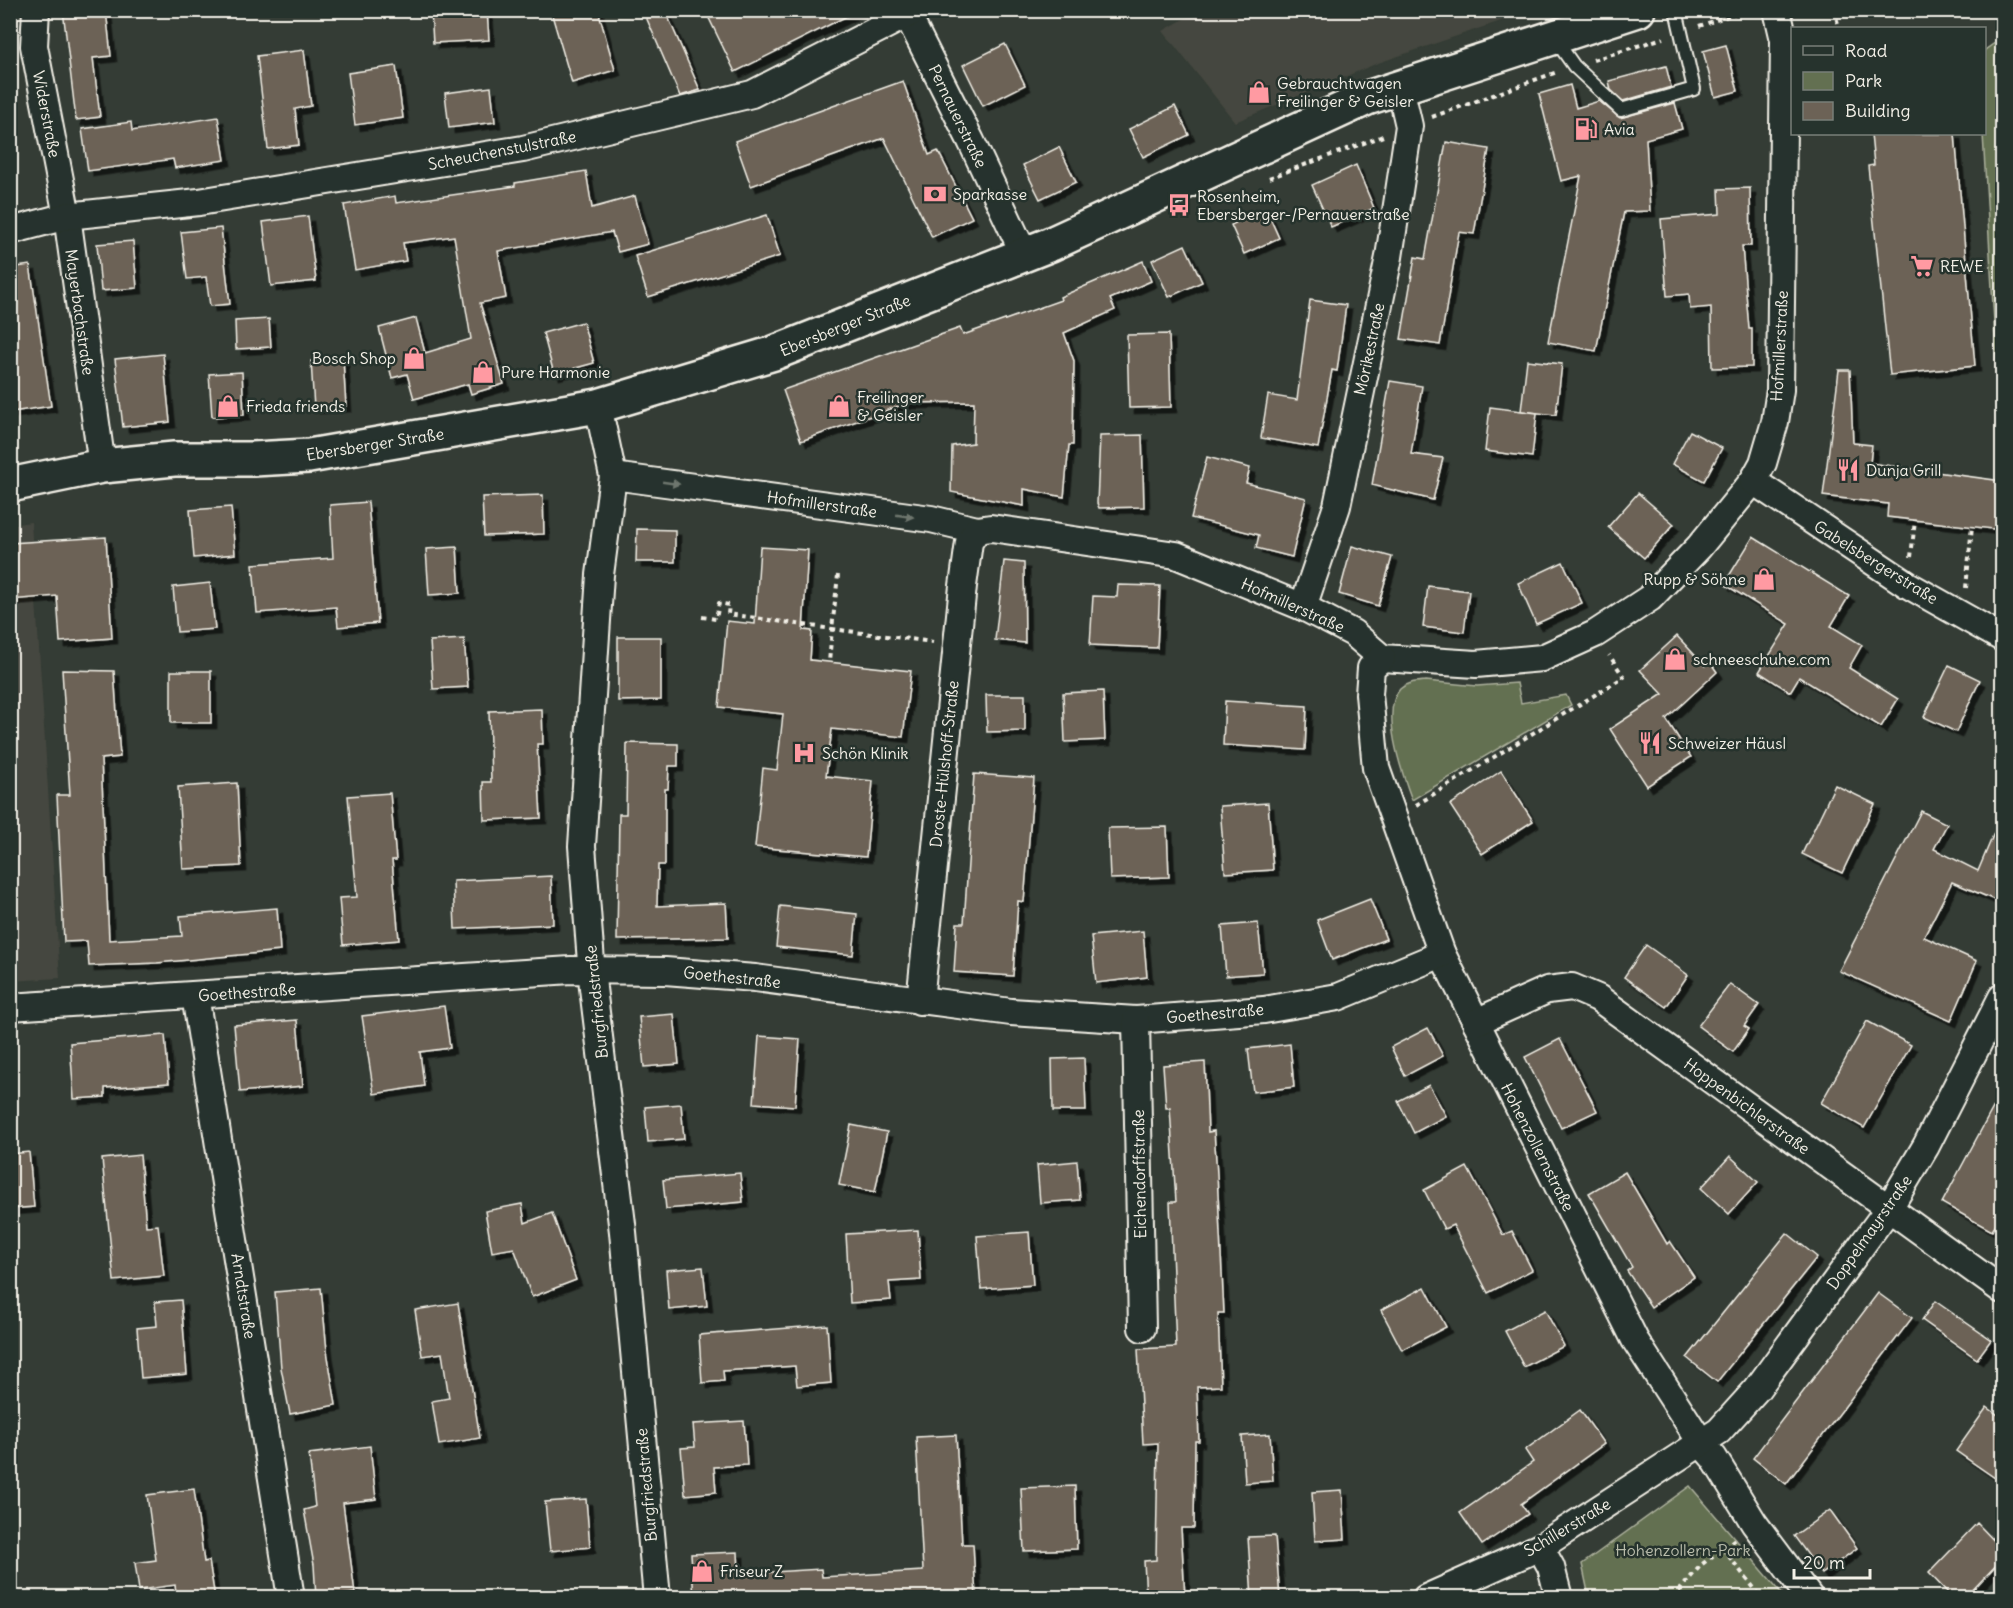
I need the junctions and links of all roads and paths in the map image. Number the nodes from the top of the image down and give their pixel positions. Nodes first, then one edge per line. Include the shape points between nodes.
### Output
1 (36, 10) edge
2 (1638, 10) edge
3 (1676, 10) edge
4 (1745, 10) edge
5 (1777, 10) edge
6 (1834, 10) edge
7 (910, 12) edge
8 (1839, 27) edge
9 (1681, 32) junction
10 (1554, 38) junction
11 (1574, 66) junction
12 (1400, 87) junction
13 (1409, 126) junction
14 (1260, 181) dead end
15 (67, 216) junction
16 (10, 231) edge
17 (1024, 254) junction
18 (598, 406) junction
19 (102, 466) junction
20 (613, 476) junction
21 (1753, 481) junction
22 (10, 485) edge
23 (1915, 520) dead end
24 (1972, 526) dead end
25 (976, 530) junction
26 (838, 575) dead end
27 (1908, 585) junction
28 (1303, 607) junction
29 (1963, 616) junction
30 (702, 617) dead end
31 (832, 628) junction
32 (1595, 634) junction
33 (2002, 638) edge
34 (957, 645) junction
35 (1382, 658) junction
36 (829, 662) dead end
37 (1392, 820) junction
38 (1442, 954) junction
39 (592, 970) junction
40 (195, 995) junction
41 (2002, 997) edge
42 (920, 1001) junction
43 (10, 1007) edge
44 (1136, 1020) junction
45 (1476, 1022) junction
46 (1889, 1208) junction
47 (2002, 1290) edge
48 (1142, 1328) dead end
49 (1702, 1444) junction
50 (1754, 1523) junction
51 (1540, 1547) junction
52 (1723, 1549) junction
53 (291, 1598) edge
54 (657, 1598) edge
55 (1426, 1598) edge
56 (1558, 1598) edge
57 (1673, 1598) edge
58 (1762, 1598) edge
59 (1810, 1598) edge

1 - 15 street, Widerstraße via 34,46
2 - 10 street, Ebersberger Straße
3 - 9 lane
4 - 9 path
5 - 21 street, Hofmillerstraße via 1784,40 1780,390 1763,463
6 - 8 path
7 - 15 street, Scheuchenstulstraße via 752,94 524,149 199,202
7 - 17 street, Pernauerstraße
9 - 11 path
9 - 11 lane via 1694,88 1621,110
10 - 11 lane
10 - 12 street, Ebersberger Straße
11 - 13 path
12 - 13 street, Mörikestraße
12 - 17 street, Ebersberger Straße via 1367,98
13 - 14 path
13 - 28 street, Mörikestraße via 1389,257 1337,506
15 - 16 street
15 - 19 street, Mayerbachstraße
17 - 18 street, Ebersberger Straße via 774,353
18 - 19 street, Ebersberger Straße via 309,456 174,459
18 - 20 street, Burgfriedstraße
19 - 22 street, Ebersberger Straße
20 -> 25 street, Hofmillerstraße via 931,519
20 - 39 street, Burgfriedstraße via 600,575 582,846
21 - 27 street, Gabelsbergerstraße
21 - 32 street, Hofmillerstraße via 1650,598
23 - 27 path
24 - 29 path
25 - 28 street, Hofmillerstraße via 991,528 1176,555
25 - 34 street, Droste-Hülshoff-Straße via 969,542
26 - 31 path
27 - 29 street, Gabelsbergerstraße
28 - 35 street, Hofmillerstraße via 1353,633
29 - 33 street, Gabelsbergerstraße
30 - 31 path via 716,619 719,603 729,604 728,614
31 - 34 path
31 - 36 path
32 - 35 street, Hofmillerstraße via 1542,658 1476,664
32 - 37 path via 1624,677
34 - 42 street, Droste-Hülshoff-Straße
35 - 37 street, Hohenzollernstraße via 1371,668 1369,694 1376,768
37 - 38 street, Hohenzollernstraße
38 - 44 street, Goethestraße via 1338,997 1264,1010
38 - 45 street, Hohenzollernstraße
39 - 40 street, Goethestraße
39 - 42 street, Goethestraße via 755,978
39 - 54 street, Burgfriedstraße via 623,1232
40 - 43 street, Goethestraße
40 - 53 street, Arndtstraße
41 - 46 street, Doppelmayrstraße via 1926,1146
42 - 44 street, Goethestraße
44 - 48 street, Eichendorffstraße
45 - 46 street, Hoppenbichlerstraße via 1547,990 1572,987 1598,998
45 - 49 street, Hohenzollernstraße via 1635,1340
46 - 47 street, Hoppenbichlerstraße
46 - 49 street, Doppelmayrstraße via 1756,1389 1719,1431
49 - 50 street, Hohenzollernstraße
49 - 51 street, Schillerstraße
50 - 52 path
50 - 59 street, Hohenzollernstraße
51 - 55 street, Schillerstraße
51 - 56 street via 1551,1568
52 - 57 path via 1701,1565
52 - 58 path

